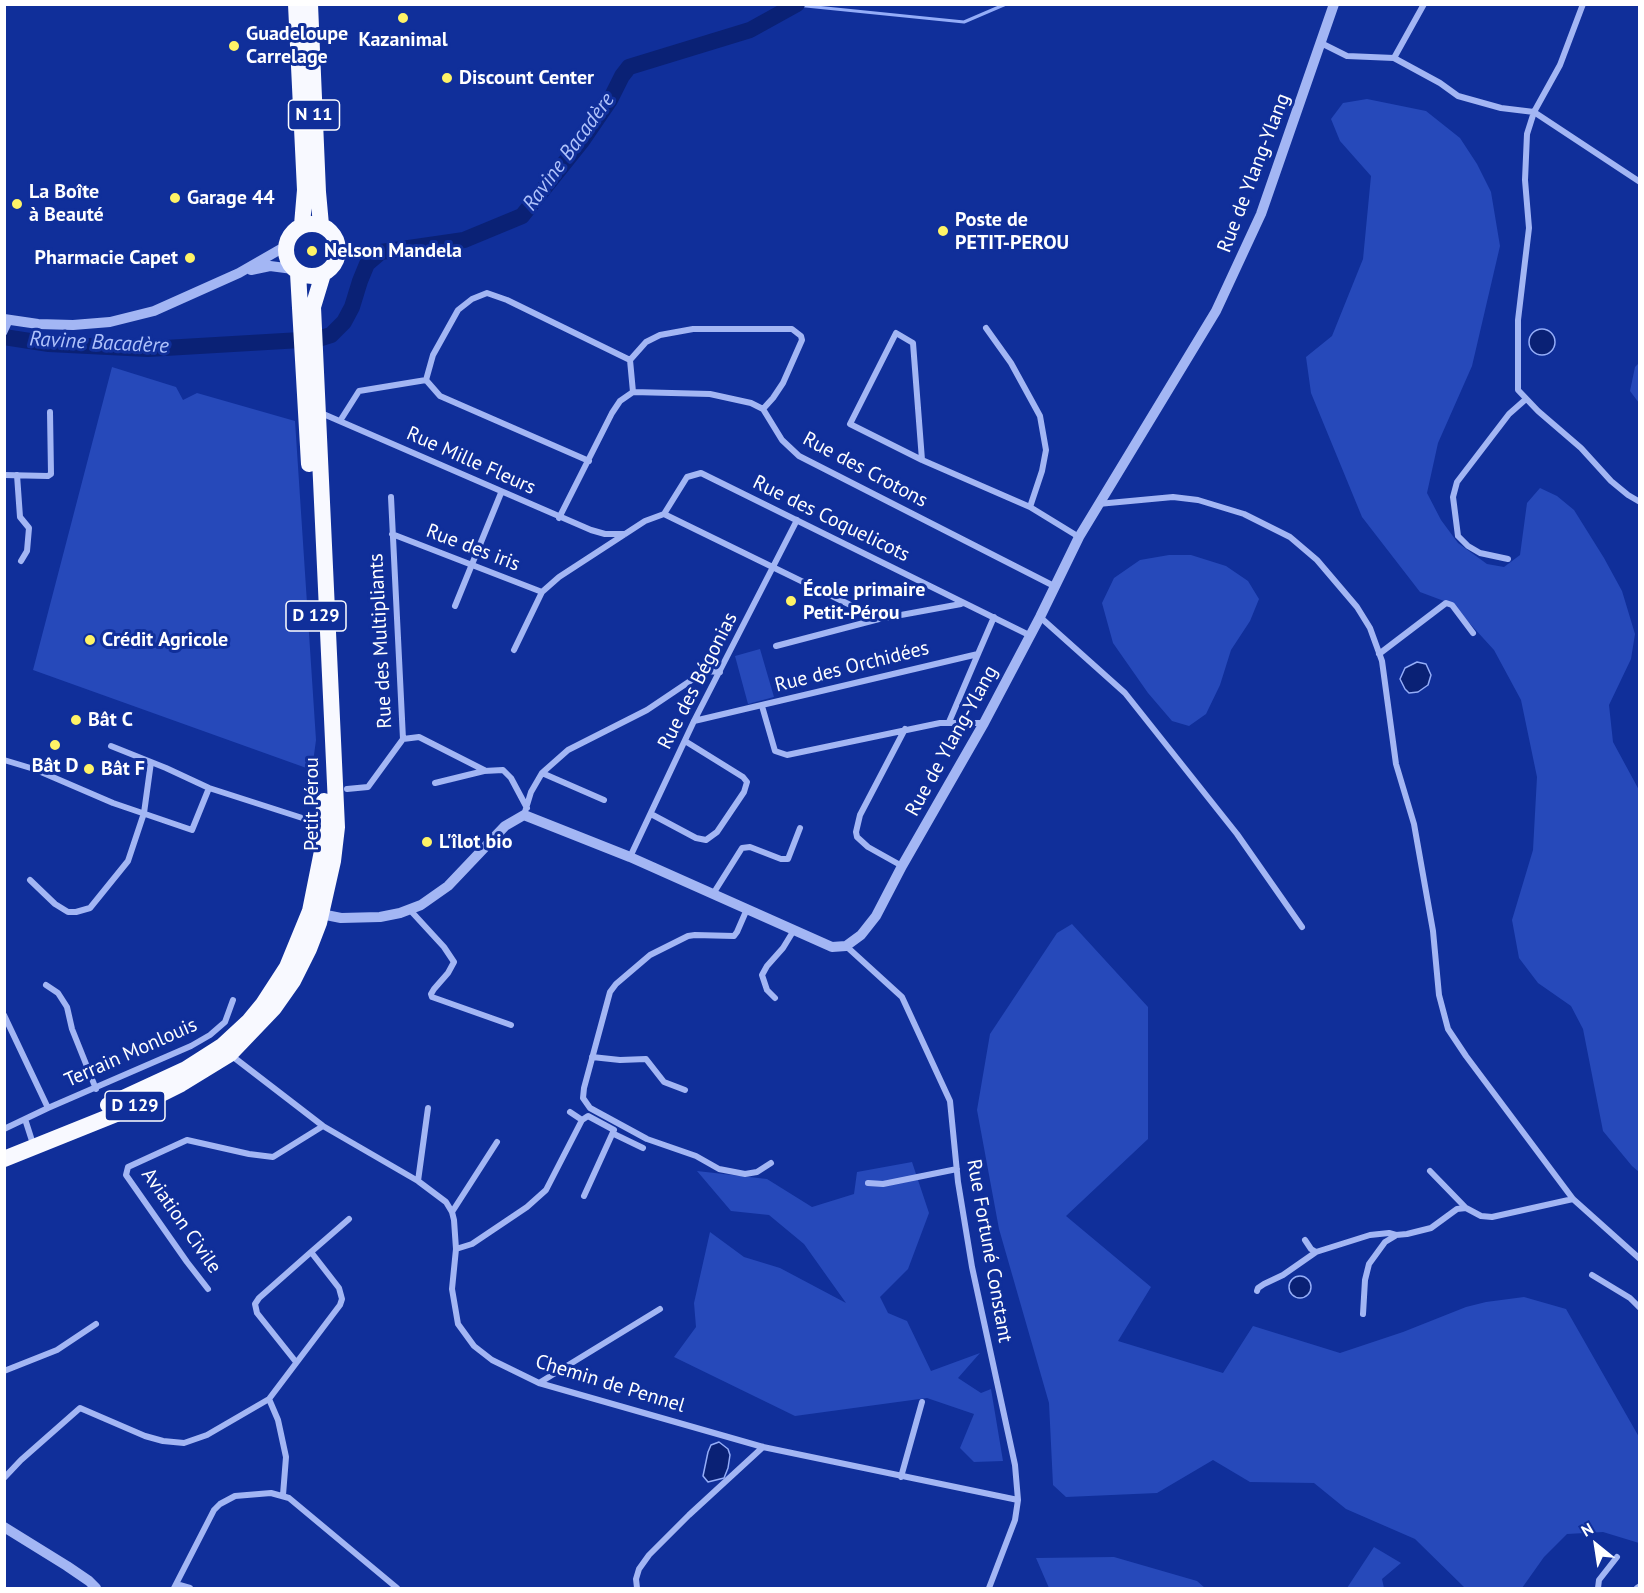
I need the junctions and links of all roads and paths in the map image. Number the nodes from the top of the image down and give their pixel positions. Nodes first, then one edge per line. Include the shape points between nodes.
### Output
1 (296, 4) edge
2 (310, 4) edge
3 (1334, 4) edge
4 (1424, 4) edge
5 (1583, 4) edge
6 (1322, 43) junction
7 (1394, 58) junction
8 (1534, 112) junction
9 (1640, 182) edge
10 (302, 225) junction
11 (321, 225) junction
12 (286, 246) junction
13 (296, 271) junction
14 (239, 273) junction
15 (323, 274) junction
16 (6, 325) edge
17 (986, 328) dead end
18 (309, 340) junction
19 (630, 360) junction
20 (426, 380) junction
21 (633, 392) junction
22 (1526, 399) junction
23 (763, 409) junction
24 (312, 410) junction
25 (50, 412) dead end
26 (340, 421) junction
27 (922, 460) junction
28 (589, 461) junction
29 (4, 475) edge
30 (17, 475) junction
31 (501, 492) junction
32 (391, 497) dead end
33 (1640, 502) edge
34 (1097, 504) junction
35 (1030, 507) junction
36 (664, 514) junction
37 (559, 518) junction
38 (797, 520) junction
39 (392, 534) junction
40 (625, 534) junction
41 (1079, 537) junction
42 (1508, 559) dead end
43 (21, 561) dead end
44 (471, 565) junction
45 (773, 568) junction
46 (1054, 586) junction
47 (542, 592) junction
48 (962, 604) junction
49 (455, 606) dead end
50 (994, 617) junction
51 (1040, 618) junction
52 (879, 619) junction
53 (1473, 633) dead end
54 (1030, 636) junction
55 (776, 646) dead end
56 (514, 650) dead end
57 (978, 654) junction
58 (1379, 654) junction
59 (720, 672) junction
60 (762, 706) junction
61 (694, 721) junction
62 (949, 722) junction
63 (984, 723) junction
64 (905, 729) junction
65 (403, 739) junction
66 (685, 741) junction
67 (111, 746) dead end
68 (4, 760) edge
69 (151, 762) junction
70 (484, 771) junction
71 (542, 773) junction
72 (435, 783) dead end
73 (209, 788) junction
74 (347, 789) dead end
75 (604, 800) dead end
76 (525, 811) junction
77 (144, 813) junction
78 (651, 814) junction
79 (331, 827) junction
80 (800, 828) dead end
81 (630, 856) junction
82 (902, 866) junction
83 (30, 880) dead end
84 (713, 894) junction
85 (747, 908) junction
86 (410, 910) junction
87 (316, 913) junction
88 (1302, 927) dead end
89 (794, 930) junction
90 (846, 946) junction
91 (46, 985) dead end
92 (775, 998) dead end
93 (233, 1000) dead end
94 (4, 1015) edge
95 (511, 1025) dead end
96 (226, 1050) junction
97 (592, 1057) junction
98 (96, 1089) junction
99 (685, 1090) dead end
100 (48, 1108) junction
101 (428, 1108) dead end
102 (570, 1112) dead end
103 (25, 1119) junction
104 (582, 1120) junction
105 (5, 1126) edge
106 (323, 1126) junction
107 (614, 1134) junction
108 (32, 1142) junction
109 (497, 1142) dead end
110 (4, 1148) edge
111 (643, 1148) dead end
112 (4, 1159) edge
113 (771, 1163) dead end
114 (957, 1169) junction
115 (1430, 1171) dead end
116 (418, 1181) junction
117 (868, 1183) dead end
118 (584, 1197) dead end
119 (1573, 1199) junction
120 (1466, 1208) junction
121 (452, 1212) junction
122 (349, 1219) dead end
123 (1396, 1235) junction
124 (1305, 1240) dead end
125 (456, 1249) junction
126 (311, 1252) junction
127 (1316, 1252) junction
128 (1640, 1259) edge
129 (1592, 1275) dead end
130 (208, 1289) dead end
131 (1257, 1291) dead end
132 (1640, 1308) edge
133 (660, 1309) dead end
134 (1363, 1314) dead end
135 (96, 1324) dead end
136 (296, 1362) junction
137 (4, 1371) edge
138 (539, 1383) junction
139 (269, 1399) junction
140 (922, 1402) dead end
141 (764, 1447) junction
142 (901, 1477) junction
143 (4, 1478) edge
144 (283, 1495) junction
145 (1018, 1500) junction
146 (4, 1527) edge
147 (1617, 1557) dead end
148 (175, 1586) edge
149 (96, 1588) edge
150 (190, 1588) edge
151 (398, 1588) edge
152 (637, 1588) edge
153 (989, 1588) edge
154 (1598, 1588) edge

1 - 10 highway, N 11 via 305,190
2 - 11 highway, N 11
3 - 6 street, Rue de Ylang-Ylang
4 - 7 street
5 - 8 street via 1560,65
6 - 7 street via 1347,56
6 - 34 street, Rue de Ylang-Ylang via 1249,244 1205,331
7 - 8 street via 1458,96
8 - 9 street
8 - 22 street via 1527,134 1529,228 1518,320 1518,390
10 - 11 highway
10 - 12 highway via 291,234
11 - 15 highway, D 129 via 332,233 338,246 334,266
12 - 13 highway, D 129 via 286,258
12 - 14 street
13 - 14 street via 270,266
13 - 15 highway via 311,277
13 - 18 highway, Petit Pérou / D 129
14 - 16 street via 154,311 110,322
15 - 18 highway, Petit Pérou / D 129
17 - 35 street via 1011,363 1040,416 1046,450
18 - 24 highway, Petit Pérou / D 129
19 - 20 street via 487,293 458,310 433,355
19 - 21 street
19 - 23 street via 646,342 666,333 792,329 802,340 783,383
20 - 26 street via 359,391
20 - 28 street via 440,396
21 - 23 street via 710,394 741,399
21 - 28 street via 612,413
22 - 33 street via 1581,448 1611,482
22 - 42 street via 1509,414 1457,482 1453,496 1458,536 1480,553
23 - 46 street, Rue des Crotons via 782,440 799,456
24 - 26 street, Rue Mille Fleurs
24 - 79 highway, Petit Pérou / D 129
25 - 30 street via 51,474
26 - 31 street, Rue Mille Fleurs
27 - 27 street via 913,343 896,333 850,424
27 - 35 street
28 - 37 street
29 - 30 street
30 - 43 street via 20,517 29,528 27,551
31 - 37 street, Rue Mille Fleurs
31 - 44 street
32 - 39 street, Rue des Multipliants
34 - 41 street, Rue de Ylang-Ylang
34 - 58 street via 1173,497 1198,500 1244,514 1290,537 1317,560 1357,607
35 - 41 street
36 - 38 street, Rue des Coquelicots via 687,477 701,473
36 - 40 street
36 - 45 street
37 - 40 street, Rue Mille Fleurs via 597,532
38 - 45 street, Rue des Bégonias
38 - 48 street, Rue des Coquelicots
39 - 44 street, Rue des iris
39 - 65 street, Rue des Multipliants
40 - 47 street
41 - 46 street, Rue de Ylang-Ylang
44 - 47 street, Rue des iris
44 - 49 street
45 - 52 street
45 - 59 street, Rue des Bégonias
46 - 51 street, Rue de Ylang-Ylang
47 - 56 street
48 - 50 street, Rue des Coquelicots
48 - 52 street
50 - 54 street, Rue des Coquelicots
50 - 57 street
51 - 54 street, Rue de Ylang-Ylang
51 - 88 street via 1125,693 1237,834
52 - 55 street
53 - 58 street via 1452,605 1446,603
54 - 63 street, Rue de Ylang-Ylang
57 - 60 street, Rue des Orchidées
57 - 62 street
58 - 119 street via 1396,764 1414,824 1433,931 1439,995 1448,1029
59 - 61 street, Rue des Bégonias
59 - 71 street via 705,671 694,677 647,710 568,750
60 - 61 street, Rue des Orchidées
60 - 64 street via 775,751 788,755
61 - 66 street, Rue des Bégonias
62 - 63 street
62 - 64 street
63 - 82 street, Rue de Ylang-Ylang
64 - 82 street via 860,815 856,832 868,846
65 - 70 street via 419,737
65 - 74 street, Rue des Multipliants via 369,787
66 - 78 street, Rue des Bégonias
66 - 78 street via 743,777 747,782 744,792 717,832 706,840
67 - 69 street
68 - 77 street
69 - 73 street
69 - 77 street
70 - 72 street
70 - 76 street via 497,769 508,774
71 - 75 street
71 - 76 street
73 - 77 street via 192,830
73 - 79 street
76 - 81 street
76 - 86 street via 505,826 448,886
77 - 83 street via 128,861 90,908 68,912
78 - 81 street, Rue des Bégonias
79 - 87 highway, Petit Pérou / D 129 via 320,868
80 - 84 street via 788,859 742,848
81 - 84 street
82 - 90 street, Rue de Ylang-Ylang via 876,916
84 - 85 street
85 - 89 street
85 - 97 street via 734,936 688,936 650,955 623,976 610,993
86 - 87 street via 380,917 341,918
86 - 95 street via 454,962 434,988 432,997
87 - 96 highway, Petit Pérou / D 129 via 276,986
89 - 90 street via 832,947
89 - 92 street via 762,975 767,990
90 - 114 street, Rue Fortuné Constant via 897,990 906,1004 950,1101
91 - 98 street via 58,993 67,1007
93 - 98 street, Terrain Monlouis via 228,1017 210,1035
94 - 100 street
96 - 106 street
96 - 108 highway, Petit Pérou / D 129 via 181,1084 141,1104
97 - 99 street via 646,1059 664,1082
97 - 113 street via 583,1098 590,1108 647,1139 696,1156 719,1169 745,1174
98 - 100 street, Terrain Monlouis
100 - 103 street, Terrain Monlouis
101 - 116 street
102 - 104 street
103 - 105 street, Terrain Monlouis
103 - 108 street
104 - 107 street via 588,1116 614,1129
104 - 125 street via 546,1190 472,1244
106 - 116 street
106 - 130 street, Aviation Civile via 273,1157 187,1140 128,1167 126,1175
107 - 111 street
107 - 118 street
108 - 110 highway, Petit Pérou / D 129
108 - 112 highway, Petit Pérou / D 129
109 - 121 street
114 - 117 street via 883,1184
114 - 145 street, Rue Fortuné Constant via 972,1267 1015,1465
115 - 120 street
116 - 121 street via 442,1197
119 - 120 street via 1492,1217
119 - 128 street
120 - 123 street via 1457,1209 1431,1228
121 - 125 street, Chemin de Pennel
122 - 126 street
123 - 127 street via 1371,1235
123 - 134 street via 1385,1242 1369,1264
124 - 127 street
125 - 138 street, Chemin de Pennel via 452,1289 458,1324 474,1346 492,1360
126 - 136 street via 339,1288 342,1299
126 - 136 street via 255,1304 256,1313
127 - 131 street
129 - 132 street
133 - 138 street
135 - 137 street via 57,1350
136 - 139 street
138 - 141 street, Chemin de Pennel
139 - 143 street via 207,1435 184,1443 145,1436 84,1408 77,1410
139 - 144 street via 279,1420 286,1457
140 - 142 street
141 - 142 street, Chemin de Pennel
141 - 152 street via 649,1555 639,1569
142 - 145 street, Chemin de Pennel
144 - 148 street via 250,1494 220,1504
144 - 151 street
145 - 153 street, Rue Fortuné Constant via 1010,1538
146 - 149 street
147 - 154 street via 1599,1580
148 - 150 street

